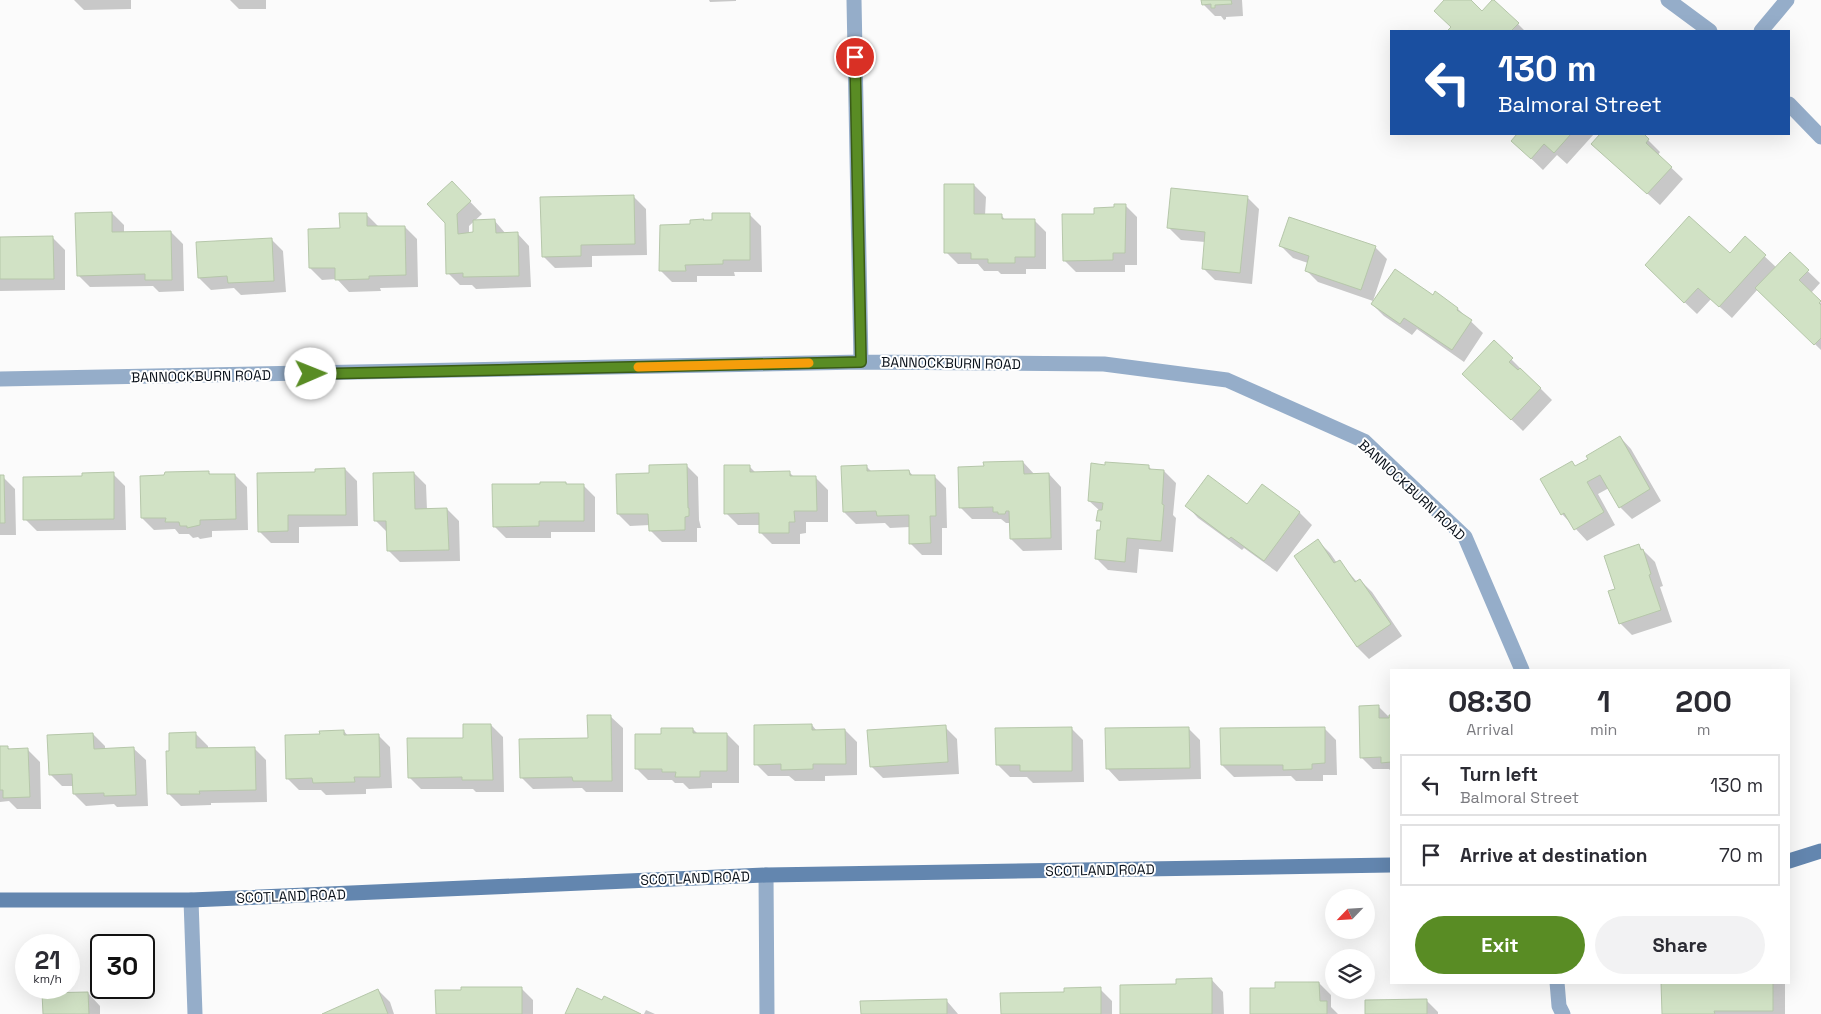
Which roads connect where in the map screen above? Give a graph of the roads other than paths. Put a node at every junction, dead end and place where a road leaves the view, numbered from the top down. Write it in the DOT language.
graph roads {
  1 [pos="854,0"];
  2 [pos="1668,0"];
  3 [pos="1787,0"];
  4 [pos="1709,30"];
  5 [pos="1762,30"];
  6 [pos="1790,105"];
  7 [pos="1821,137"];
  8 [pos="861,362"];
  9 [pos="0,379"];
  10 [pos="1522,669"];
  11 [pos="1821,851"];
  12 [pos="1790,861"];
  13 [pos="1390,865"];
  14 [pos="766,875"];
  15 [pos="0,900"];
  16 [pos="191,900"];
  17 [pos="1557,984"];
  18 [pos="195,1014"];
  19 [pos="767,1014"];
  20 [pos="1563,1014"];
  1 -- 8 [label="street"];
  2 -- 4 [label="street"];
  3 -- 5 [label="street"];
  6 -- 7 [label="street"];
  8 -- 9 [label="street, BANNOCKBURN ROAD"];
  8 -- 10 [label="street, BANNOCKBURN ROAD"];
  11 -- 12 [label="street"];
  13 -- 14 [label="street, SCOTLAND ROAD"];
  14 -- 16 [label="street, SCOTLAND ROAD"];
  14 -- 19 [label="street"];
  15 -- 16 [label="street, SCOTLAND ROAD"];
  16 -- 18 [label="street"];
  17 -- 20 [label="street"];
}
